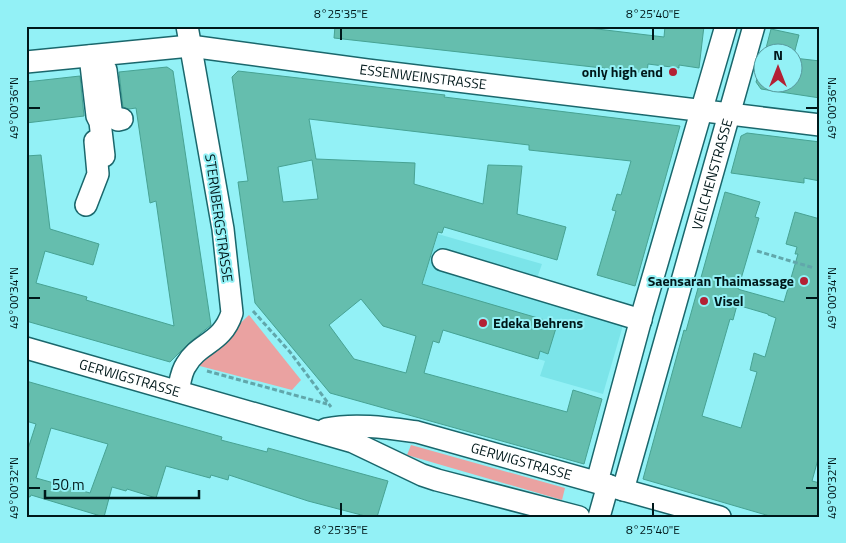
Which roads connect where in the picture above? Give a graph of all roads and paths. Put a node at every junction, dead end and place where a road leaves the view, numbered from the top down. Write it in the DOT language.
graph roads {
  1 [pos="726,26"];
  2 [pos="754,26"];
  3 [pos="189,36"];
  4 [pos="97,55"];
  5 [pos="26,62"];
  6 [pos="702,111"];
  7 [pos="728,114"];
  8 [pos="97,116"];
  9 [pos="122,119"];
  10 [pos="820,124"];
  11 [pos="104,156"];
  12 [pos="86,205"];
  13 [pos="757,252"];
  14 [pos="443,260"];
  15 [pos="814,268"];
  16 [pos="230,299"];
  17 [pos="642,318"];
  18 [pos="669,323"];
  19 [pos="26,348"];
  20 [pos="185,365"];
  21 [pos="178,391"];
  22 [pos="328,404"];
  23 [pos="343,427"];
  24 [pos="319,432"];
  25 [pos="609,486"];
  26 [pos="579,517"];
  27 [pos="599,517"];
  28 [pos="720,517"];
  1 -- 6 [label="street, VEILCHENSTRASSE"];
  2 -- 7 [label="street, VEILCHENSTRASSE"];
  3 -- 4 [label="street, ESSENWEINSTRASSE"];
  3 -- 6 [label="street, ESSENWEINSTRASSE"];
  3 -- 16 [label="street, STERNBERGSTRASSE"];
  4 -- 5 [label="street, ESSENWEINSTRASSE"];
  4 -- 8 [label="street"];
  4 -- 9 [label="street"];
  6 -- 7 [label="street, ESSENWEINSTRASSE"];
  6 -- 17 [label="street, VEILCHENSTRASSE"];
  7 -- 10 [label="street, ESSENWEINSTRASSE"];
  7 -- 18 [label="street, VEILCHENSTRASSE"];
  8 -- 11 [label="street"];
  8 -- 12 [label="street"];
  13 -- 15 [label="path"];
  14 -- 17 [label="street"];
  16 -- 20 [label="street, STERNBERGSTRASSE"];
  16 -- 22 [label="path"];
  17 -- 18 [label="street"];
  17 -- 25 [label="street, VEILCHENSTRASSE"];
  18 -- 25 [label="street, VEILCHENSTRASSE"];
  19 -- 21 [label="street, GERWIGSTRASSE"];
  20 -- 21 [label="street"];
  20 -- 22 [label="path"];
  21 -- 24 [label="street, GERWIGSTRASSE"];
  22 -- 23 [label="path"];
  23 -- 24 [label="street, GERWIGSTRASSE"];
  23 -- 25 [label="street, GERWIGSTRASSE"];
  24 -- 26 [label="street, GERWIGSTRASSE"];
  25 -- 27 [label="street, VEILCHENSTRASSE"];
  25 -- 28 [label="street, GERWIGSTRASSE"];
}
